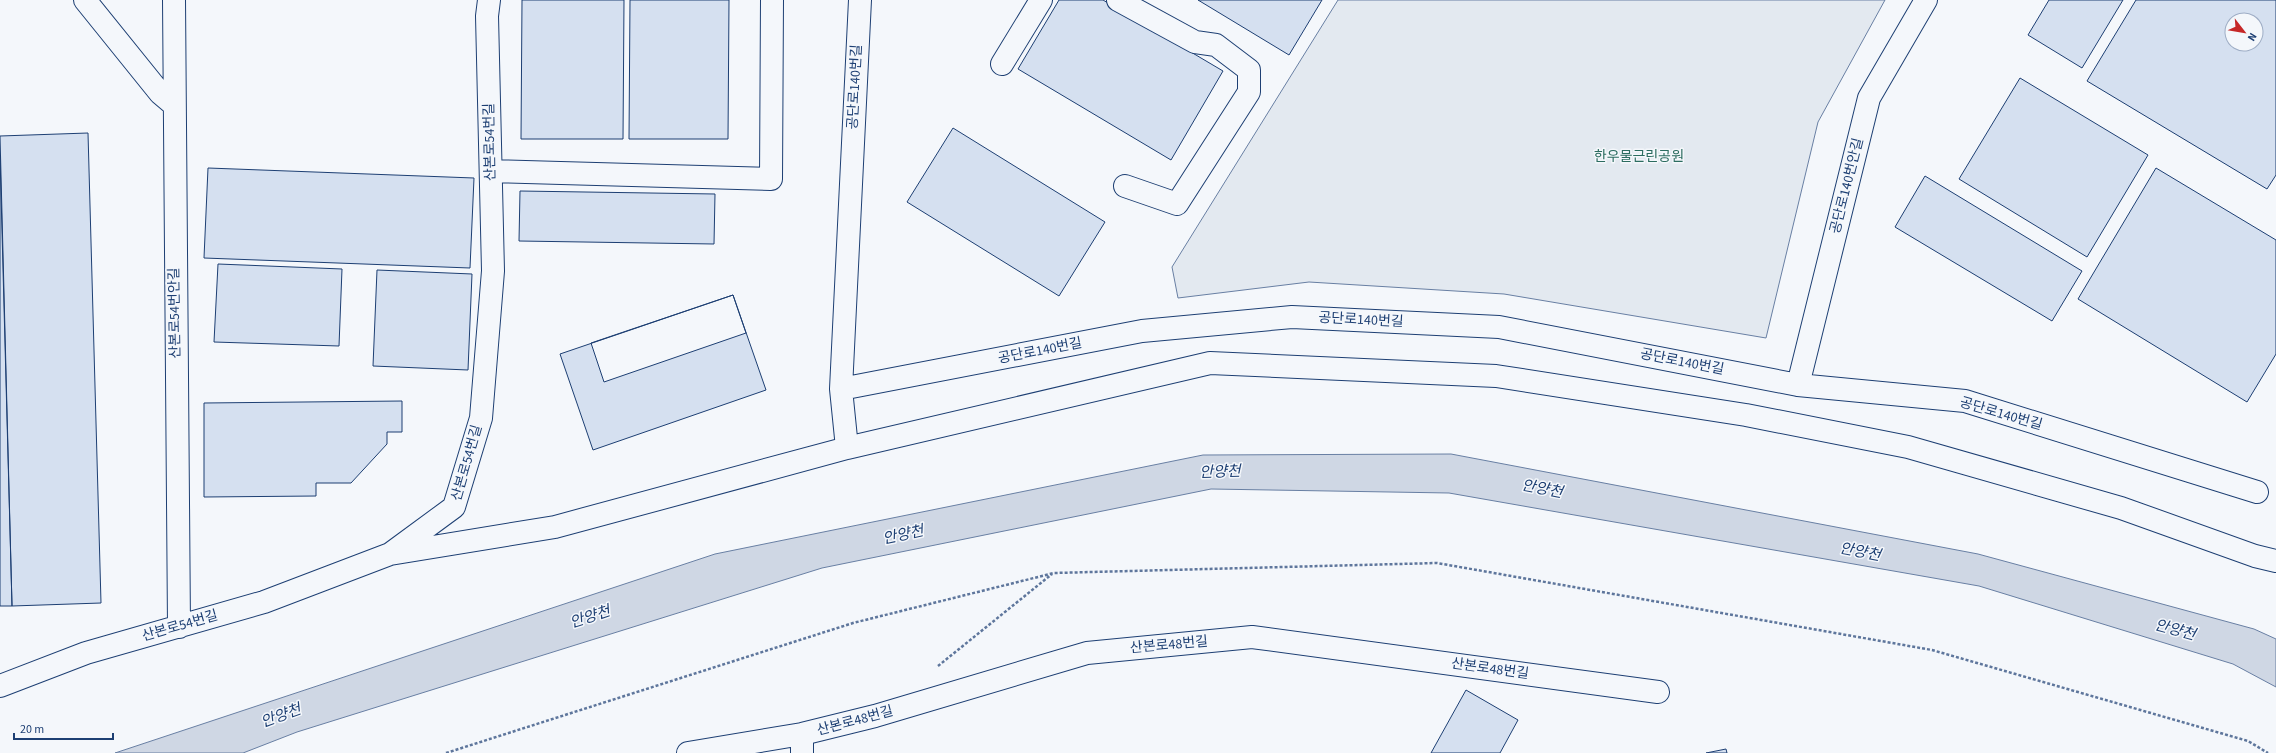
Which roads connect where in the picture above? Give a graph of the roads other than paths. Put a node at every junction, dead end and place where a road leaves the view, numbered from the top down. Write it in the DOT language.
graph roads {
  1 [pos="85,0"];
  2 [pos="174,0"];
  3 [pos="490,0"];
  4 [pos="772,0"];
  5 [pos="860,0"];
  6 [pos="1041,0"];
  7 [pos="1118,0"];
  8 [pos="1926,0"];
  9 [pos="1002,64"];
  10 [pos="173,104"];
  11 [pos="491,171"];
  12 [pos="1125,186"];
  13 [pos="1798,385"];
  14 [pos="841,388"];
  15 [pos="846,448"];
  16 [pos="2257,492"];
  17 [pos="390,554"];
  18 [pos="2276,561"];
  19 [pos="179,626"];
  20 [pos="0,686"];
  21 [pos="1658,692"];
  22 [pos="802,744"];
  23 [pos="688,753"];
  1 -- 10 [label="street"];
  2 -- 10 [label="street, 산본로54번안길"];
  3 -- 11 [label="street, 산본로54번길"];
  4 -- 11 [label="street"];
  5 -- 14 [label="street, 공단로140번길"];
  6 -- 9 [label="street"];
  7 -- 12 [label="street"];
  8 -- 13 [label="street, 공단로140번안길"];
  10 -- 19 [label="street, 산본로54번안길"];
  11 -- 17 [label="street, 산본로54번길"];
  13 -- 14 [label="street, 공단로140번길"];
  13 -- 16 [label="street, 공단로140번길"];
  14 -- 15 [label="street"];
  15 -- 17 [label="street"];
  15 -- 18 [label="street"];
  17 -- 19 [label="street, 산본로54번길"];
  19 -- 20 [label="street, 산본로54번길"];
  21 -- 22 [label="street, 산본로48번길"];
  22 -- 23 [label="street, 산본로48번길"];
}
